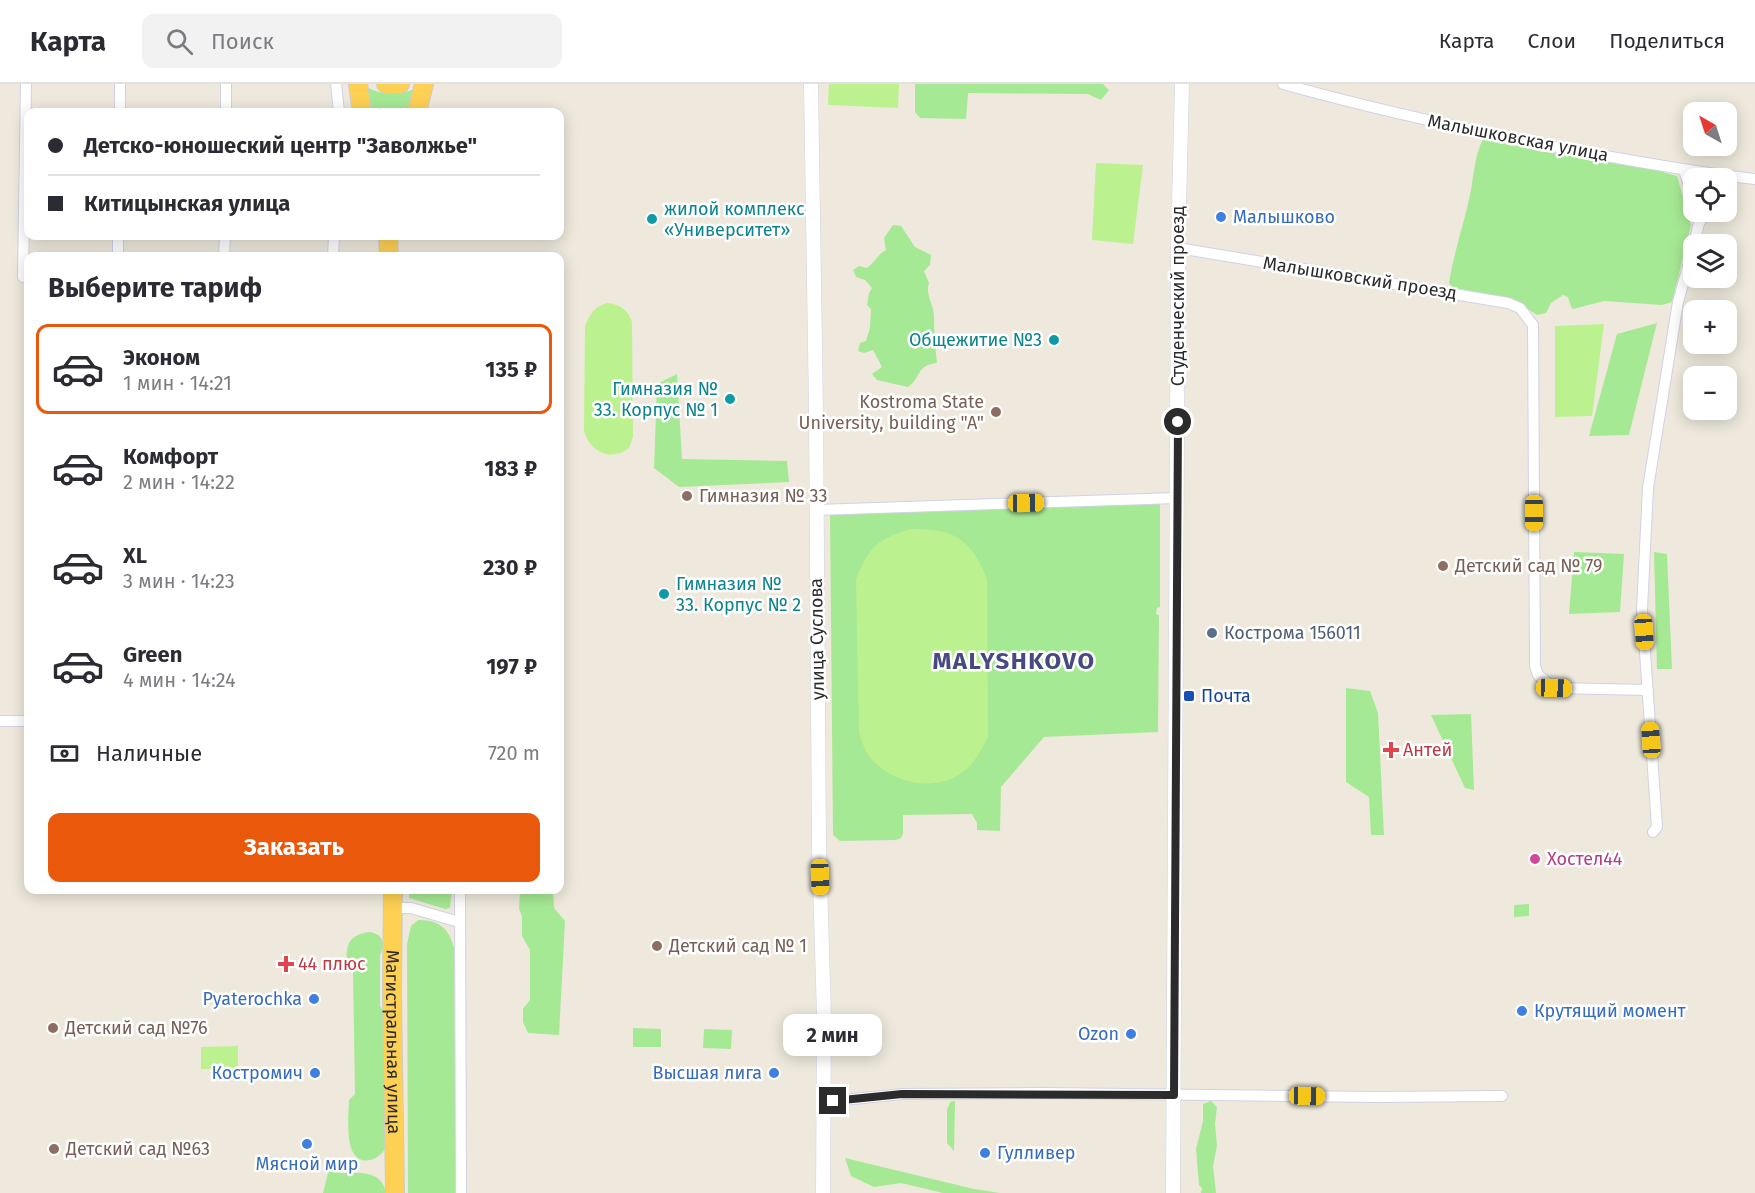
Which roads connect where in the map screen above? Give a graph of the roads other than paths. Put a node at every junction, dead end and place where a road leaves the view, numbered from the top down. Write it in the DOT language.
graph roads {
  1 [pos="26,84"];
  2 [pos="120,84"];
  3 [pos="226,84"];
  4 [pos="336,84"];
  5 [pos="358,84"];
  6 [pos="386,84"];
  7 [pos="400,84"];
  8 [pos="424,84"];
  9 [pos="811,84"];
  10 [pos="1182,84"];
  11 [pos="1283,84"];
  12 [pos="26,108"];
  13 [pos="120,108"];
  14 [pos="226,108"];
  15 [pos="339,108"];
  16 [pos="361,108"];
  17 [pos="418,108"];
  18 [pos="1683,170"];
  19 [pos="1737,178"];
  20 [pos="1755,179"];
  21 [pos="24,213"];
  22 [pos="1700,223"];
  23 [pos="1697,234"];
  24 [pos="1178,248"];
  25 [pos="23,277"];
  26 [pos="1683,284"];
  27 [pos="1178,498"];
  28 [pos="816,510"];
  29 [pos="1648,690"];
  30 [pos="0,721"];
  31 [pos="24,721"];
  32 [pos="1653,832"];
  33 [pos="460,894"];
  34 [pos="393,898"];
  35 [pos="459,922"];
  36 [pos="1174,1095"];
  37 [pos="1502,1095"];
  38 [pos="822,1100"];
  39 [pos="395,1193"];
  40 [pos="461,1193"];
  41 [pos="823,1193"];
  42 [pos="1173,1193"];
  1 -- 12 [label="street"];
  2 -- 13 [label="street"];
  3 -- 14 [label="street"];
  4 -- 15 [label="street"];
  5 -- 16 [label="highway"];
  6 -- 7 [label="highway"];
  8 -- 17 [label="highway"];
  9 -- 28 [label="street, улица Суслова"];
  10 -- 24 [label="street, Студенческий проезд"];
  11 -- 18 [label="street, Малышковская улица"];
  19 -- 20 [label="street, Малышковская улица"];
  21 -- 25 [label="street"];
  22 -- 23 [label="street"];
  24 -- 27 [label="street, Студенческий проезд"];
  24 -- 29 [label="street, Малышковский проезд"];
  26 -- 29 [label="street"];
  27 -- 28 [label="street"];
  27 -- 36 [label="street, Студенческий проезд"];
  28 -- 38 [label="street, улица Суслова"];
  29 -- 32 [label="street"];
  30 -- 31 [label="street"];
  33 -- 35 [label="street"];
  34 -- 35 [label="street"];
  34 -- 39 [label="highway, Магистральная улица"];
  35 -- 40 [label="street"];
  36 -- 37 [label="street"];
  36 -- 38 [label="street"];
  36 -- 42 [label="street, Студенческий проезд"];
  38 -- 41 [label="street, улица Суслова"];
}
